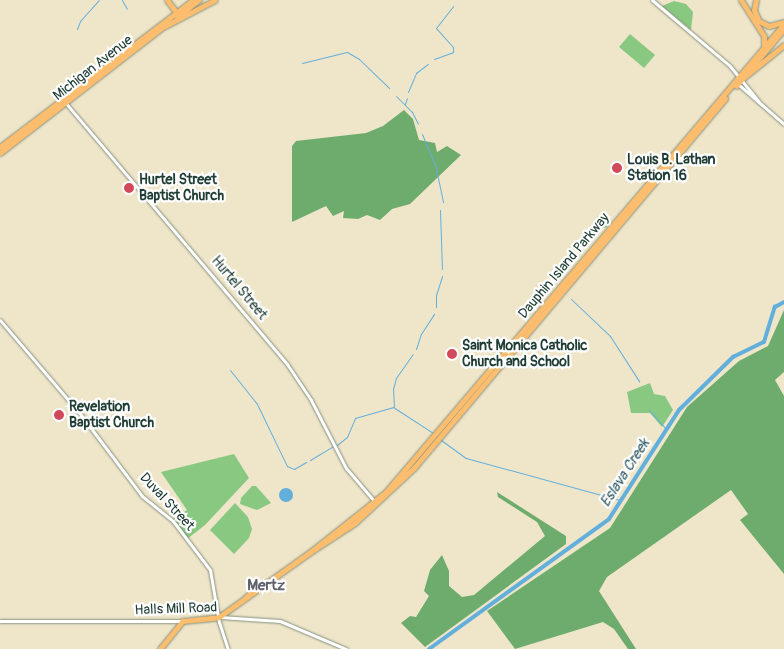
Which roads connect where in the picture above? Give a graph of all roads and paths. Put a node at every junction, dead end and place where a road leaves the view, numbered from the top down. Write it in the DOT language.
graph roads {
  1 [pos="167,0"];
  2 [pos="193,0"];
  3 [pos="199,0"];
  4 [pos="215,0"];
  5 [pos="652,0"];
  6 [pos="741,0"];
  7 [pos="756,0"];
  8 [pos="177,14"];
  9 [pos="753,22"];
  10 [pos="784,23"];
  11 [pos="165,26"];
  12 [pos="784,29"];
  13 [pos="770,41"];
  14 [pos="784,46"];
  15 [pos="764,48"];
  16 [pos="739,80"];
  17 [pos="64,101"];
  18 [pos="784,124"];
  19 [pos="0,147"];
  20 [pos="0,153"];
  21 [pos="0,320"];
  22 [pos="376,504"];
  23 [pos="219,617"];
  24 [pos="0,621"];
  25 [pos="174,621"];
  26 [pos="183,621"];
  27 [pos="194,621"];
  28 [pos="175,631"];
  29 [pos="160,649"];
  30 [pos="228,649"];
  31 [pos="346,649"];
  1 -- 8 [label="highway"];
  2 -- 8 [label="main road, Michigan Avenue"];
  3 -- 8 [label="main road, Michigan Avenue"];
  4 -- 11 [label="highway"];
  5 -- 16 [label="street"];
  6 -- 9 [label="highway"];
  7 -- 10 [label="highway"];
  8 -- 11 [label="main road, Michigan Avenue"];
  8 -- 17 [label="main road, Michigan Avenue"];
  9 -- 13 [label="highway"];
  9 -- 15 [label="highway"];
  10 -- 13 [label="main road, Dauphin Island Parkway"];
  11 -- 17 [label="main road, Michigan Avenue"];
  12 -- 16 [label="main road, Dauphin Island Parkway"];
  13 -- 15 [label="main road, Dauphin Island Parkway"];
  14 -- 16 [label="highway"];
  15 -- 16 [label="main road, Dauphin Island Parkway"];
  16 -- 18 [label="street"];
  16 -- 22 [label="main road, Dauphin Island Parkway"];
  17 -- 19 [label="main road, Michigan Avenue"];
  17 -- 20 [label="main road, Michigan Avenue"];
  17 -- 22 [label="street, Hurtel Street"];
  21 -- 23 [label="street, Duval Street"];
  22 -- 23 [label="main road, Dauphin Island Parkway"];
  23 -- 27 [label="main road, Halls Mill Road"];
  23 -- 30 [label="street, Duval Street"];
  23 -- 31 [label="street, Halls Mill Road"];
  24 -- 25 [label="street, Halls Mill Road"];
  25 -- 26 [label="street, Halls Mill Road"];
  25 -- 28 [label="street"];
  26 -- 27 [label="main road, Halls Mill Road"];
  26 -- 28 [label="main road"];
  27 -- 28 [label="main road"];
  28 -- 29 [label="main road"];
}
